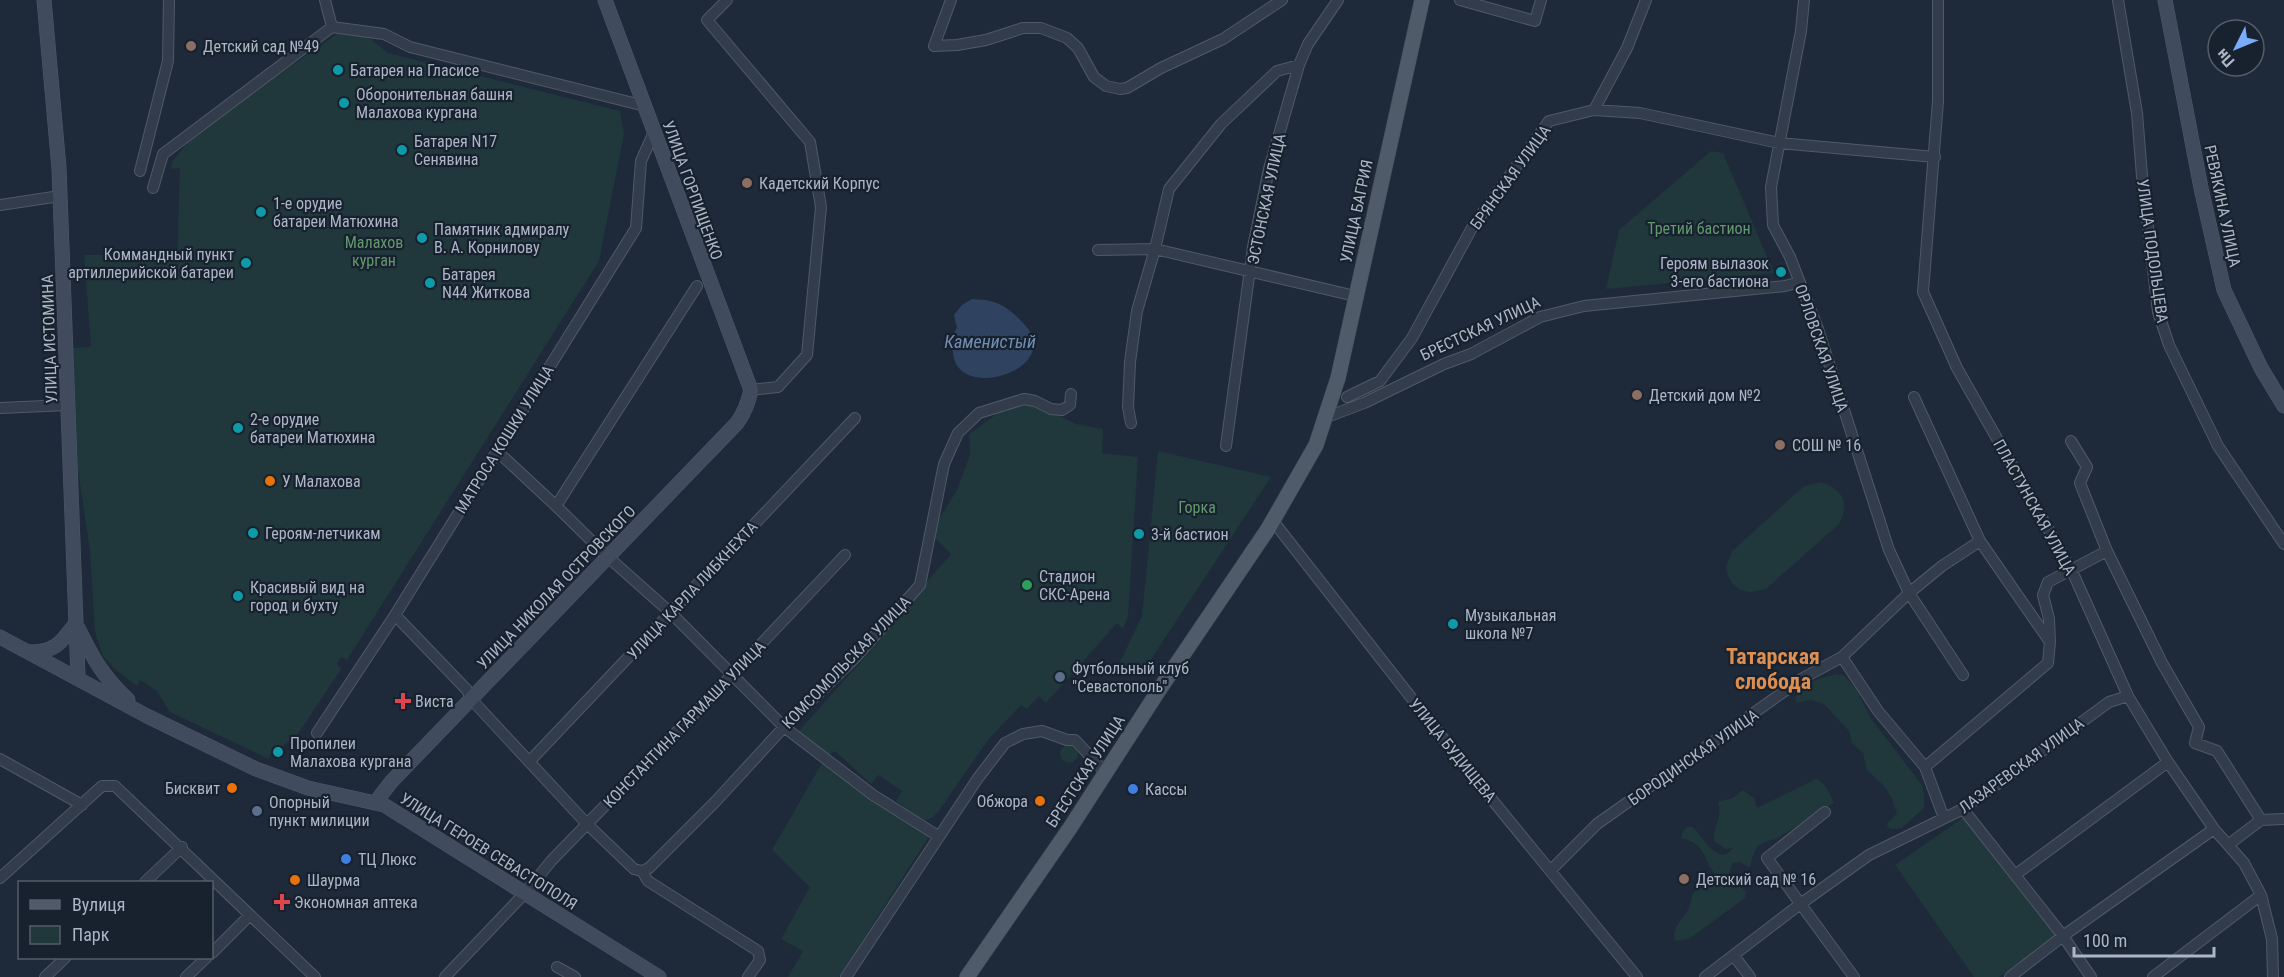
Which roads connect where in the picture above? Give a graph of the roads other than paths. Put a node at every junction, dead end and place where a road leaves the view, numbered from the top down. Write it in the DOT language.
graph roads {
  1 [pos="44,0"];
  2 [pos="169,0"];
  3 [pos="325,0"];
  4 [pos="605,0"];
  5 [pos="719,0"];
  6 [pos="727,0"];
  7 [pos="951,0"];
  8 [pos="1282,0"];
  9 [pos="1338,0"];
  10 [pos="1422,0"];
  11 [pos="1460,0"];
  12 [pos="1541,0"];
  13 [pos="1646,0"];
  14 [pos="1804,0"];
  15 [pos="1938,0"];
  16 [pos="2118,0"];
  17 [pos="2165,0"];
  18 [pos="707,20"];
  19 [pos="332,27"];
  20 [pos="1299,65"];
  21 [pos="645,106"];
  22 [pos="1593,110"];
  23 [pos="654,132"];
  24 [pos="1779,143"];
  25 [pos="1935,157"];
  26 [pos="140,171"];
  27 [pos="153,188"];
  28 [pos="60,196"];
  29 [pos="0,205"];
  30 [pos="1155,249"];
  31 [pos="1098,250"];
  32 [pos="1251,272"];
  33 [pos="1800,282"];
  34 [pos="697,286"];
  35 [pos="1355,296"];
  36 [pos="751,390"];
  37 [pos="1071,394"];
  38 [pos="1347,396"];
  39 [pos="1914,397"];
  40 [pos="68,405"];
  41 [pos="2284,406"];
  42 [pos="0,408"];
  43 [pos="855,418"];
  44 [pos="1131,423"];
  45 [pos="1324,423"];
  46 [pos="2071,441"];
  47 [pos="1226,446"];
  48 [pos="496,452"];
  49 [pos="556,506"];
  50 [pos="1273,521"];
  51 [pos="1980,541"];
  52 [pos="2284,544"];
  53 [pos="2107,551"];
  54 [pos="845,555"];
  55 [pos="608,558"];
  56 [pos="2072,572"];
  57 [pos="1910,593"];
  58 [pos="671,613"];
  59 [pos="394,615"];
  60 [pos="76,623"];
  61 [pos="0,636"];
  62 [pos="2050,642"];
  63 [pos="30,652"];
  64 [pos="1842,657"];
  65 [pos="1963,675"];
  66 [pos="731,676"];
  67 [pos="78,677"];
  68 [pos="2128,696"];
  69 [pos="471,699"];
  70 [pos="147,716"];
  71 [pos="784,727"];
  72 [pos="317,733"];
  73 [pos="0,759"];
  74 [pos="529,762"];
  75 [pos="2168,762"];
  76 [pos="1925,767"];
  77 [pos="1106,773"];
  78 [pos="375,803"];
  79 [pos="82,805"];
  80 [pos="1963,809"];
  81 [pos="1825,812"];
  82 [pos="1944,818"];
  83 [pos="2284,819"];
  84 [pos="2261,820"];
  85 [pos="588,824"];
  86 [pos="2214,829"];
  87 [pos="938,836"];
  88 [pos="2228,844"];
  89 [pos="182,848"];
  90 [pos="5,866"];
  91 [pos="1551,870"];
  92 [pos="642,871"];
  93 [pos="2015,875"];
  94 [pos="0,878"];
  95 [pos="146,881"];
  96 [pos="524,894"];
  97 [pos="2260,895"];
  98 [pos="1799,905"];
  99 [pos="250,915"];
  100 [pos="2063,936"];
  101 [pos="213,952"];
  102 [pos="1734,956"];
  103 [pos="63,959"];
  104 [pos="204,959"];
  105 [pos="557,967"];
  106 [pos="650,975"];
  107 [pos="45,977"];
  108 [pos="186,977"];
  109 [pos="315,977"];
  110 [pos="445,977"];
  111 [pos="575,977"];
  112 [pos="748,977"];
  113 [pos="846,977"];
  114 [pos="967,977"];
  115 [pos="1637,977"];
  116 [pos="1705,977"];
  117 [pos="1750,977"];
  118 [pos="1854,977"];
  119 [pos="2010,977"];
  120 [pos="2091,977"];
  121 [pos="2153,977"];
  122 [pos="2273,977"];
  1 -- 28 [label="main road, УЛИЦА ИСТОМИНА"];
  2 -- 26 [label="street"];
  3 -- 19 [label="street"];
  4 -- 21 [label="main road, УЛИЦА ГОРПИЩЕНКО"];
  5 -- 18 [label="street"];
  6 -- 18 [label="street"];
  7 -- 8 [label="street"];
  9 -- 20 [label="street, ЭСТОНСКАЯ УЛИЦА"];
  10 -- 35 [label="main road, УЛИЦА БАГРИЯ"];
  11 -- 12 [label="street"];
  13 -- 22 [label="street"];
  14 -- 24 [label="street, ОРЛОВСКАЯ УЛИЦА"];
  15 -- 25 [label="street, ПЛАСТУНСКАЯ УЛИЦА"];
  16 -- 52 [label="street, УЛИЦА ПОДОЛЬЦЕВА"];
  17 -- 41 [label="main road, РЕВЯКИНА УЛИЦА"];
  18 -- 36 [label="street"];
  19 -- 21 [label="street"];
  19 -- 27 [label="street"];
  20 -- 30 [label="street"];
  20 -- 32 [label="street, ЭСТОНСКАЯ УЛИЦА"];
  21 -- 23 [label="main road, УЛИЦА ГОРПИЩЕНКО"];
  22 -- 24 [label="street, БРЯНСКАЯ УЛИЦА"];
  22 -- 38 [label="street, БРЯНСКАЯ УЛИЦА"];
  23 -- 36 [label="main road, УЛИЦА ГОРПИЩЕНКО"];
  23 -- 48 [label="street, МАТРОСА КОШКИ УЛИЦА"];
  24 -- 25 [label="street, БРЯНСКАЯ УЛИЦА"];
  24 -- 33 [label="street, ОРЛОВСКАЯ УЛИЦА"];
  25 -- 56 [label="street, ПЛАСТУНСКАЯ УЛИЦА"];
  28 -- 29 [label="street"];
  28 -- 40 [label="main road, УЛИЦА ИСТОМИНА"];
  30 -- 31 [label="street"];
  30 -- 32 [label="street"];
  30 -- 44 [label="street"];
  32 -- 35 [label="street"];
  32 -- 47 [label="street, ЭСТОНСКАЯ УЛИЦА"];
  33 -- 45 [label="street, БРЕСТСКАЯ УЛИЦА"];
  33 -- 57 [label="street, ОРЛОВСКАЯ УЛИЦА"];
  34 -- 49 [label="street"];
  35 -- 45 [label="main road, УЛИЦА БАГРИЯ"];
  36 -- 55 [label="main road, УЛИЦА НИКОЛАЯ ОСТРОВСКОГО"];
  37 -- 71 [label="street, КОМСОМОЛЬСКАЯ УЛИЦА"];
  39 -- 51 [label="street"];
  40 -- 42 [label="street"];
  40 -- 60 [label="main road, УЛИЦА ИСТОМИНА"];
  43 -- 58 [label="street, УЛИЦА КАРЛА ЛИБКНЕХТА"];
  45 -- 50 [label="main road, БРЕСТСКАЯ УЛИЦА"];
  46 -- 53 [label="street"];
  48 -- 49 [label="street"];
  48 -- 59 [label="street, МАТРОСА КОШКИ УЛИЦА"];
  49 -- 55 [label="street"];
  50 -- 77 [label="main road, БРЕСТСКАЯ УЛИЦА"];
  50 -- 91 [label="street, УЛИЦА БУДИЩЕВА"];
  51 -- 57 [label="street, БОРОДИНСКАЯ УЛИЦА"];
  51 -- 62 [label="street"];
  53 -- 56 [label="street"];
  53 -- 84 [label="street"];
  54 -- 66 [label="street, КОНСТАНТИНА ГАРМАША УЛИЦА"];
  55 -- 58 [label="street"];
  55 -- 69 [label="main road, УЛИЦА НИКОЛАЯ ОСТРОВСКОГО"];
  56 -- 62 [label="street"];
  56 -- 68 [label="street, ПЛАСТУНСКАЯ УЛИЦА"];
  57 -- 64 [label="street, БОРОДИНСКАЯ УЛИЦА"];
  57 -- 65 [label="street, ОРЛОВСКАЯ УЛИЦА"];
  58 -- 66 [label="street"];
  58 -- 74 [label="street, УЛИЦА КАРЛА ЛИБКНЕХТА"];
  59 -- 69 [label="street"];
  59 -- 72 [label="street, МАТРОСА КОШКИ УЛИЦА"];
  60 -- 63 [label="main road"];
  60 -- 67 [label="main road, УЛИЦА ИСТОМИНА"];
  60 -- 70 [label="main road"];
  61 -- 63 [label="main road, УЛИЦА ГЕРОЕВ СЕВАСТОПОЛЯ"];
  62 -- 76 [label="street"];
  63 -- 67 [label="main road, УЛИЦА ГЕРОЕВ СЕВАСТОПОЛЯ"];
  64 -- 76 [label="street"];
  64 -- 91 [label="street, БОРОДИНСКАЯ УЛИЦА"];
  66 -- 71 [label="street"];
  66 -- 85 [label="street, КОНСТАНТИНА ГАРМАША УЛИЦА"];
  67 -- 70 [label="main road, УЛИЦА ГЕРОЕВ СЕВАСТОПОЛЯ"];
  68 -- 75 [label="street, ПЛАСТУНСКАЯ УЛИЦА"];
  68 -- 80 [label="street, ЛАЗАРЕВСКАЯ УЛИЦА"];
  69 -- 74 [label="street"];
  69 -- 78 [label="main road, УЛИЦА НИКОЛАЯ ОСТРОВСКОГО"];
  70 -- 78 [label="main road, УЛИЦА ГЕРОЕВ СЕВАСТОПОЛЯ"];
  71 -- 87 [label="street"];
  71 -- 92 [label="street, КОМСОМОЛЬСКАЯ УЛИЦА"];
  73 -- 79 [label="street"];
  74 -- 85 [label="street"];
  75 -- 86 [label="street, ПЛАСТУНСКАЯ УЛИЦА"];
  75 -- 93 [label="street"];
  76 -- 82 [label="street"];
  77 -- 87 [label="street"];
  77 -- 114 [label="main road, БРЕСТСКАЯ УЛИЦА"];
  78 -- 96 [label="main road, УЛИЦА ГЕРОЕВ СЕВАСТОПОЛЯ"];
  79 -- 89 [label="street"];
  79 -- 90 [label="street"];
  80 -- 82 [label="street, ЛАЗАРЕВСКАЯ УЛИЦА"];
  80 -- 93 [label="street"];
  81 -- 98 [label="street"];
  82 -- 98 [label="street, ЛАЗАРЕВСКАЯ УЛИЦА"];
  83 -- 84 [label="street"];
  84 -- 88 [label="street"];
  85 -- 92 [label="street"];
  85 -- 96 [label="street, КОНСТАНТИНА ГАРМАША УЛИЦА"];
  86 -- 88 [label="street, ПЛАСТУНСКАЯ УЛИЦА"];
  86 -- 100 [label="street"];
  87 -- 113 [label="street"];
  88 -- 97 [label="street, ПЛАСТУНСКАЯ УЛИЦА"];
  89 -- 95 [label="street"];
  89 -- 99 [label="street"];
  90 -- 94 [label="street"];
  91 -- 115 [label="street, УЛИЦА БУДИЩЕВА"];
  92 -- 112 [label="street"];
  93 -- 100 [label="street"];
  96 -- 106 [label="main road, УЛИЦА ГЕРОЕВ СЕВАСТОПОЛЯ"];
  96 -- 110 [label="street, КОНСТАНТИНА ГАРМАША УЛИЦА"];
  97 -- 121 [label="street"];
  97 -- 122 [label="street, ПЛАСТУНСКАЯ УЛИЦА"];
  98 -- 102 [label="street, ЛАЗАРЕВСКАЯ УЛИЦА"];
  98 -- 118 [label="street"];
  99 -- 101 [label="street"];
  99 -- 109 [label="street"];
  100 -- 119 [label="street"];
  100 -- 120 [label="street"];
  102 -- 116 [label="street, ЛАЗАРЕВСКАЯ УЛИЦА"];
  102 -- 117 [label="street"];
  103 -- 107 [label="street"];
  104 -- 108 [label="street"];
  105 -- 111 [label="street"];
}
